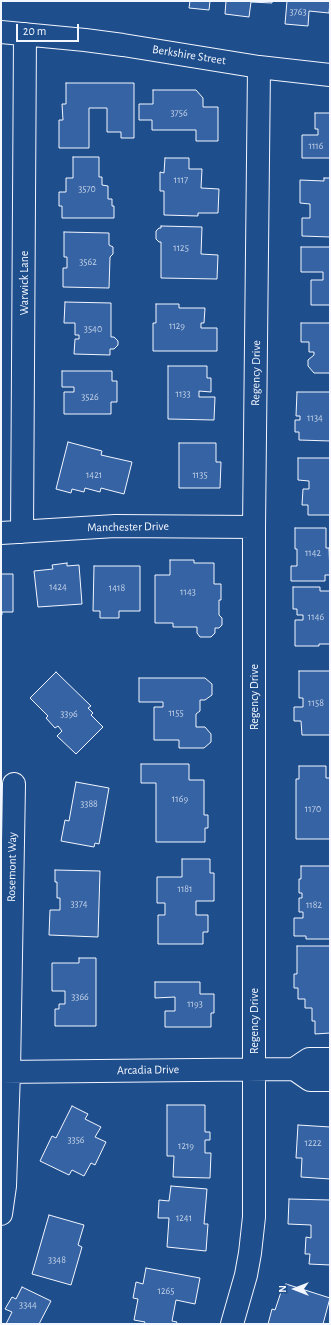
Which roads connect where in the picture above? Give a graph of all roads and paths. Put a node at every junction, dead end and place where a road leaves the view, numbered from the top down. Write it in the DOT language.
graph roads {
  1 [pos="1,32"];
  2 [pos="25,34"];
  3 [pos="259,67"];
  4 [pos="330,75"];
  5 [pos="254,527"];
  6 [pos="11,532"];
  7 [pos="14,784"];
  8 [pos="330,1059"];
  9 [pos="254,1069"];
  10 [pos="294,1069"];
  11 [pos="5,1072"];
  12 [pos="330,1080"];
  13 [pos="1,1214"];
  14 [pos="232,1324"];
  1 -- 2 [label="street, Berkshire Street"];
  2 -- 3 [label="street, Berkshire Street"];
  2 -- 6 [label="street, Warwick Lane"];
  3 -- 4 [label="street, Berkshire Street"];
  3 -- 5 [label="street, Regency Drive"];
  5 -- 6 [label="street, Manchester Drive"];
  5 -- 9 [label="street, Regency Drive"];
  7 -- 11 [label="street, Rosemont Way"];
  8 -- 10 [label="street"];
  9 -- 10 [label="street, Arcadia Drive"];
  9 -- 11 [label="street, Arcadia Drive"];
  9 -- 14 [label="street, Regency Drive"];
  10 -- 12 [label="street"];
  11 -- 13 [label="street, Rosemont Way"];
}
